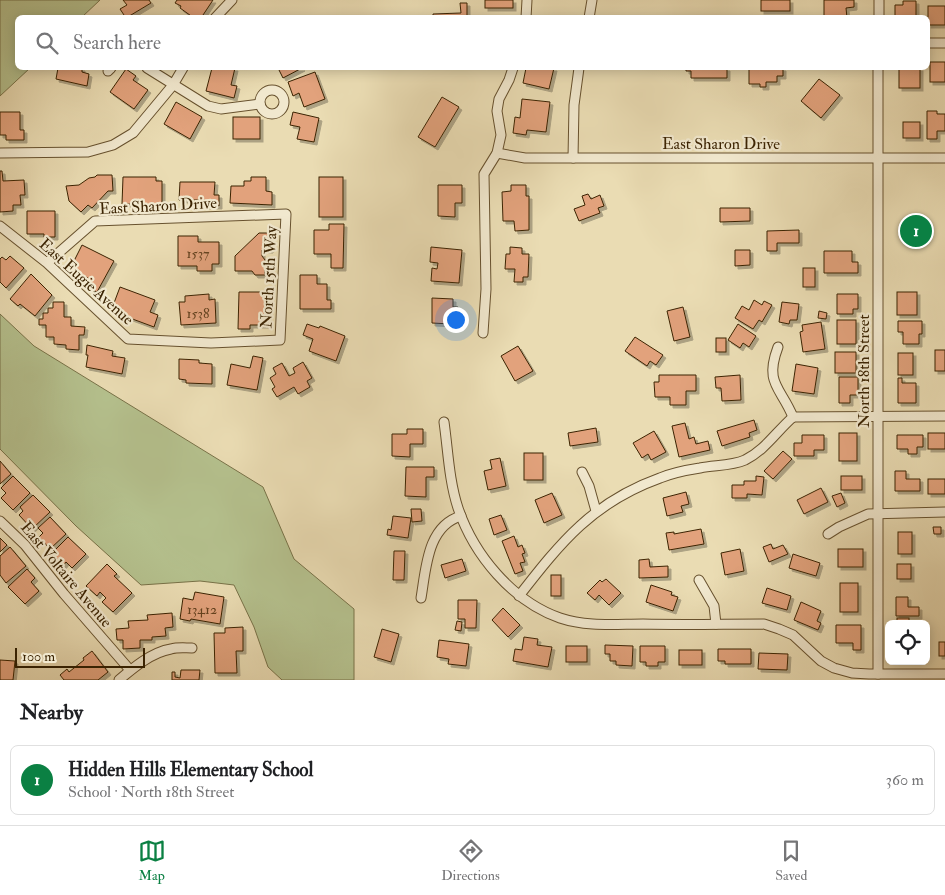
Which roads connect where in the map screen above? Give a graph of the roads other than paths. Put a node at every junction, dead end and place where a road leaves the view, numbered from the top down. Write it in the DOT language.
graph roads {
  1 [pos="232,0"];
  2 [pos="528,0"];
  3 [pos="592,0"];
  4 [pos="879,0"];
  5 [pos="218,15"];
  6 [pos="526,15"];
  7 [pos="590,15"];
  8 [pos="879,15"];
  9 [pos="930,43"];
  10 [pos="945,43"];
  11 [pos="150,70"];
  12 [pos="182,70"];
  13 [pos="512,70"];
  14 [pos="579,70"];
  15 [pos="878,70"];
  16 [pos="173,85"];
  17 [pos="260,104"];
  18 [pos="0,153"];
  19 [pos="497,153"];
  20 [pos="573,158"];
  21 [pos="877,158"];
  22 [pos="945,158"];
  23 [pos="286,214"];
  24 [pos="0,226"];
  25 [pos="47,263"];
  26 [pos="483,333"];
  27 [pos="280,340"];
  28 [pos="778,347"];
  29 [pos="878,416"];
  30 [pos="945,416"];
  31 [pos="793,417"];
  32 [pos="444,422"];
  33 [pos="582,472"];
  34 [pos="596,511"];
  35 [pos="945,512"];
  36 [pos="878,513"];
  37 [pos="461,516"];
  38 [pos="0,521"];
  39 [pos="828,534"];
  40 [pos="699,580"];
  41 [pos="519,596"];
  42 [pos="421,598"];
  43 [pos="716,624"];
  44 [pos="192,648"];
  45 [pos="130,670"];
  46 [pos="878,674"];
  47 [pos="945,674"];
  48 [pos="911,677"];
  49 [pos="119,680"];
  1 -- 5 [label="street"];
  2 -- 6 [label="street"];
  3 -- 7 [label="street"];
  4 -- 8 [label="street"];
  9 -- 10 [label="street"];
  11 -- 16 [label="street"];
  12 -- 16 [label="street"];
  13 -- 19 [label="street"];
  14 -- 20 [label="street"];
  15 -- 21 [label="street, North 18th Street"];
  16 -- 17 [label="street"];
  16 -- 18 [label="street"];
  19 -- 20 [label="street, East Sharon Drive"];
  19 -- 26 [label="street"];
  20 -- 21 [label="street, East Sharon Drive"];
  21 -- 22 [label="street, East Sharon Drive"];
  21 -- 29 [label="street, North 18th Street"];
  23 -- 25 [label="street, East Sharon Drive"];
  23 -- 27 [label="street, North 15th Way"];
  24 -- 25 [label="street, East Eugie Avenue"];
  25 -- 27 [label="street, East Eugie Avenue"];
  28 -- 31 [label="street"];
  29 -- 30 [label="street"];
  29 -- 31 [label="street"];
  29 -- 36 [label="street, North 18th Street"];
  31 -- 34 [label="street"];
  32 -- 37 [label="street"];
  33 -- 34 [label="street"];
  34 -- 41 [label="street"];
  35 -- 36 [label="street"];
  36 -- 39 [label="street"];
  36 -- 46 [label="street, North 18th Street"];
  37 -- 41 [label="street"];
  37 -- 42 [label="street"];
  38 -- 45 [label="street, East Voltaire Avenue"];
  40 -- 43 [label="street"];
  41 -- 43 [label="street"];
  43 -- 46 [label="street"];
  44 -- 45 [label="street"];
  45 -- 49 [label="street"];
  46 -- 48 [label="street"];
  47 -- 48 [label="street"];
}
